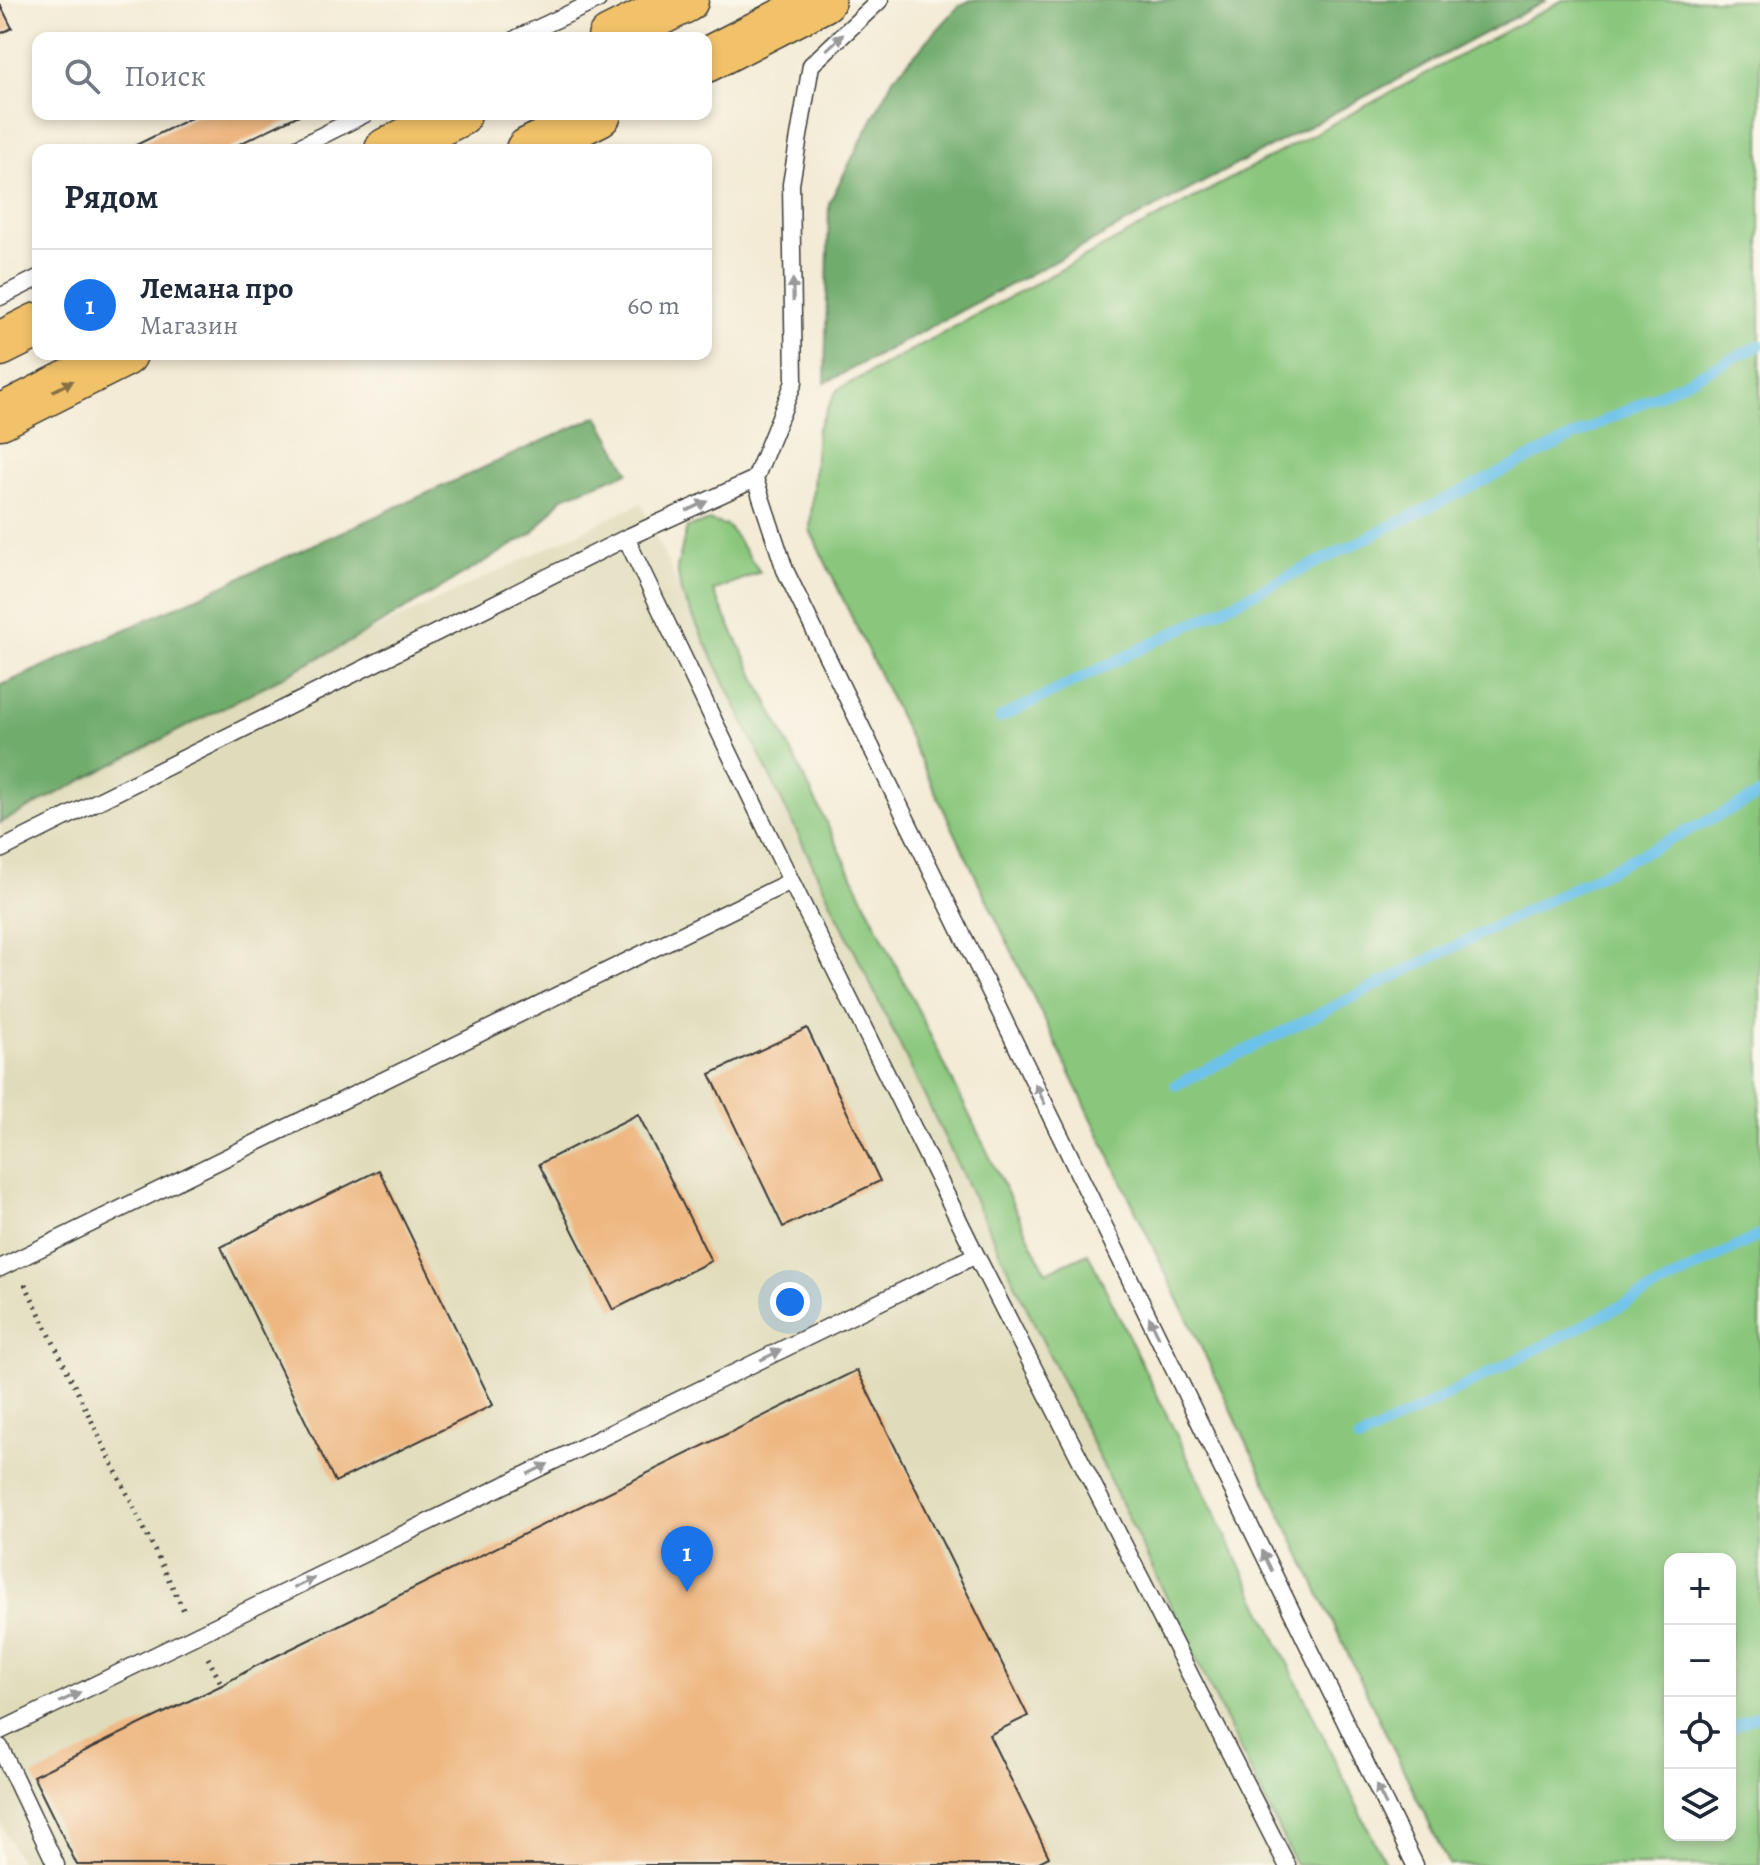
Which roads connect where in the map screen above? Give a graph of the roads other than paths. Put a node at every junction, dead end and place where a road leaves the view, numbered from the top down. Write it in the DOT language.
graph roads {
  1 [pos="598,0"];
  2 [pos="686,0"];
  3 [pos="823,0"];
  4 [pos="880,0"];
  5 [pos="530,32"];
  6 [pos="622,32"];
  7 [pos="712,57"];
  8 [pos="353,120"];
  9 [pos="447,120"];
  10 [pos="587,120"];
  11 [pos="305,144"];
  12 [pos="399,144"];
  13 [pos="540,144"];
  14 [pos="32,281"];
  15 [pos="0,297"];
  16 [pos="32,328"];
  17 [pos="0,344"];
  18 [pos="113,360"];
  19 [pos="0,417"];
  20 [pos="755,479"];
  21 [pos="626,538"];
  22 [pos="0,850"];
  23 [pos="791,881"];
  24 [pos="976,1255"];
  25 [pos="7,1264"];
  26 [pos="0,1731"];
  27 [pos="0,1747"];
  28 [pos="56,1865"];
  29 [pos="1287,1865"];
  30 [pos="1415,1865"];
  1 -- 5 [label="lane"];
  2 -- 6 [label="main road"];
  3 -- 7 [label="main road"];
  20 -- 4 [label="lane, one-way"];
  8 -- 11 [label="lane"];
  9 -- 12 [label="main road"];
  10 -- 13 [label="main road"];
  14 -- 15 [label="lane"];
  16 -- 17 [label="main road"];
  19 -- 18 [label="main road, one-way"];
  21 -- 20 [label="lane, one-way"];
  30 -- 20 [label="lane, one-way"];
  21 -- 22 [label="lane"];
  21 -- 23 [label="lane"];
  23 -- 24 [label="lane"];
  23 -- 25 [label="lane"];
  26 -- 24 [label="lane, one-way"];
  24 -- 29 [label="lane"];
  27 -- 28 [label="lane"];
}
